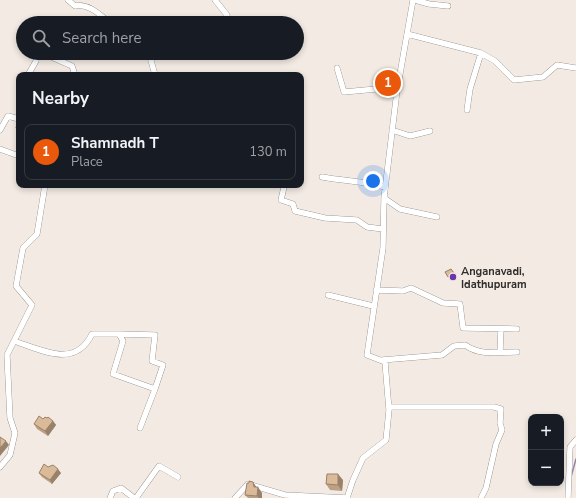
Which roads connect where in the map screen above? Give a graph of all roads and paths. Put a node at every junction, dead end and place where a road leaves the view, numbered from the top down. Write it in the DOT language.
graph roads {
  1 [pos="68,0"];
  2 [pos="215,0"];
  3 [pos="414,0"];
  4 [pos="448,6"];
  5 [pos="227,15"];
  6 [pos="101,16"];
  7 [pos="407,34"];
  8 [pos="481,53"];
  9 [pos="36,60"];
  10 [pos="58,60"];
  11 [pos="151,60"];
  12 [pos="337,68"];
  13 [pos="576,68"];
  14 [pos="30,72"];
  15 [pos="74,72"];
  16 [pos="154,72"];
  17 [pos="398,87"];
  18 [pos="467,110"];
  19 [pos="16,118"];
  20 [pos="0,130"];
  21 [pos="392,130"];
  22 [pos="430,131"];
  23 [pos="0,148"];
  24 [pos="16,155"];
  25 [pos="322,177"];
  26 [pos="385,186"];
  27 [pos="45,188"];
  28 [pos="284,188"];
  29 [pos="384,198"];
  30 [pos="437,217"];
  31 [pos="383,229"];
  32 [pos="376,290"];
  33 [pos="328,295"];
  34 [pos="374,306"];
  35 [pos="501,329"];
  36 [pos="517,329"];
  37 [pos="119,334"];
  38 [pos="14,341"];
  39 [pos="500,352"];
  40 [pos="517,352"];
  41 [pos="380,360"];
  42 [pos="155,389"];
  43 [pos="389,407"];
  44 [pos="140,428"];
  45 [pos="576,440"];
  46 [pos="0,467"];
  47 [pos="178,477"];
  48 [pos="110,498"];
  49 [pos="135,498"];
  50 [pos="235,498"];
  51 [pos="348,498"];
  52 [pos="481,498"];
  53 [pos="568,498"];
  1 -- 6 [label="street"];
  2 -- 5 [label="street"];
  3 -- 4 [label="street"];
  3 -- 7 [label="street"];
  7 -- 8 [label="street"];
  7 -- 17 [label="street"];
  8 -- 13 [label="street"];
  8 -- 18 [label="street"];
  9 -- 14 [label="street"];
  10 -- 15 [label="street"];
  11 -- 16 [label="street"];
  12 -- 17 [label="street"];
  17 -- 21 [label="street"];
  19 -- 20 [label="street"];
  21 -- 22 [label="street"];
  21 -- 26 [label="street"];
  23 -- 24 [label="street"];
  25 -- 26 [label="street"];
  26 -- 29 [label="street"];
  27 -- 38 [label="street"];
  28 -- 31 [label="street"];
  29 -- 30 [label="street"];
  29 -- 31 [label="street"];
  31 -- 32 [label="street"];
  32 -- 34 [label="street"];
  32 -- 35 [label="street"];
  33 -- 34 [label="street"];
  34 -- 41 [label="street"];
  35 -- 36 [label="street"];
  35 -- 39 [label="street"];
  37 -- 38 [label="street"];
  37 -- 42 [label="street"];
  37 -- 42 [label="street"];
  38 -- 46 [label="street"];
  39 -- 40 [label="street"];
  39 -- 41 [label="street"];
  41 -- 43 [label="street"];
  42 -- 44 [label="street"];
  43 -- 51 [label="street"];
  43 -- 52 [label="street"];
  45 -- 53 [label="street"];
  47 -- 49 [label="street"];
  48 -- 49 [label="street"];
  50 -- 51 [label="street"];
}
